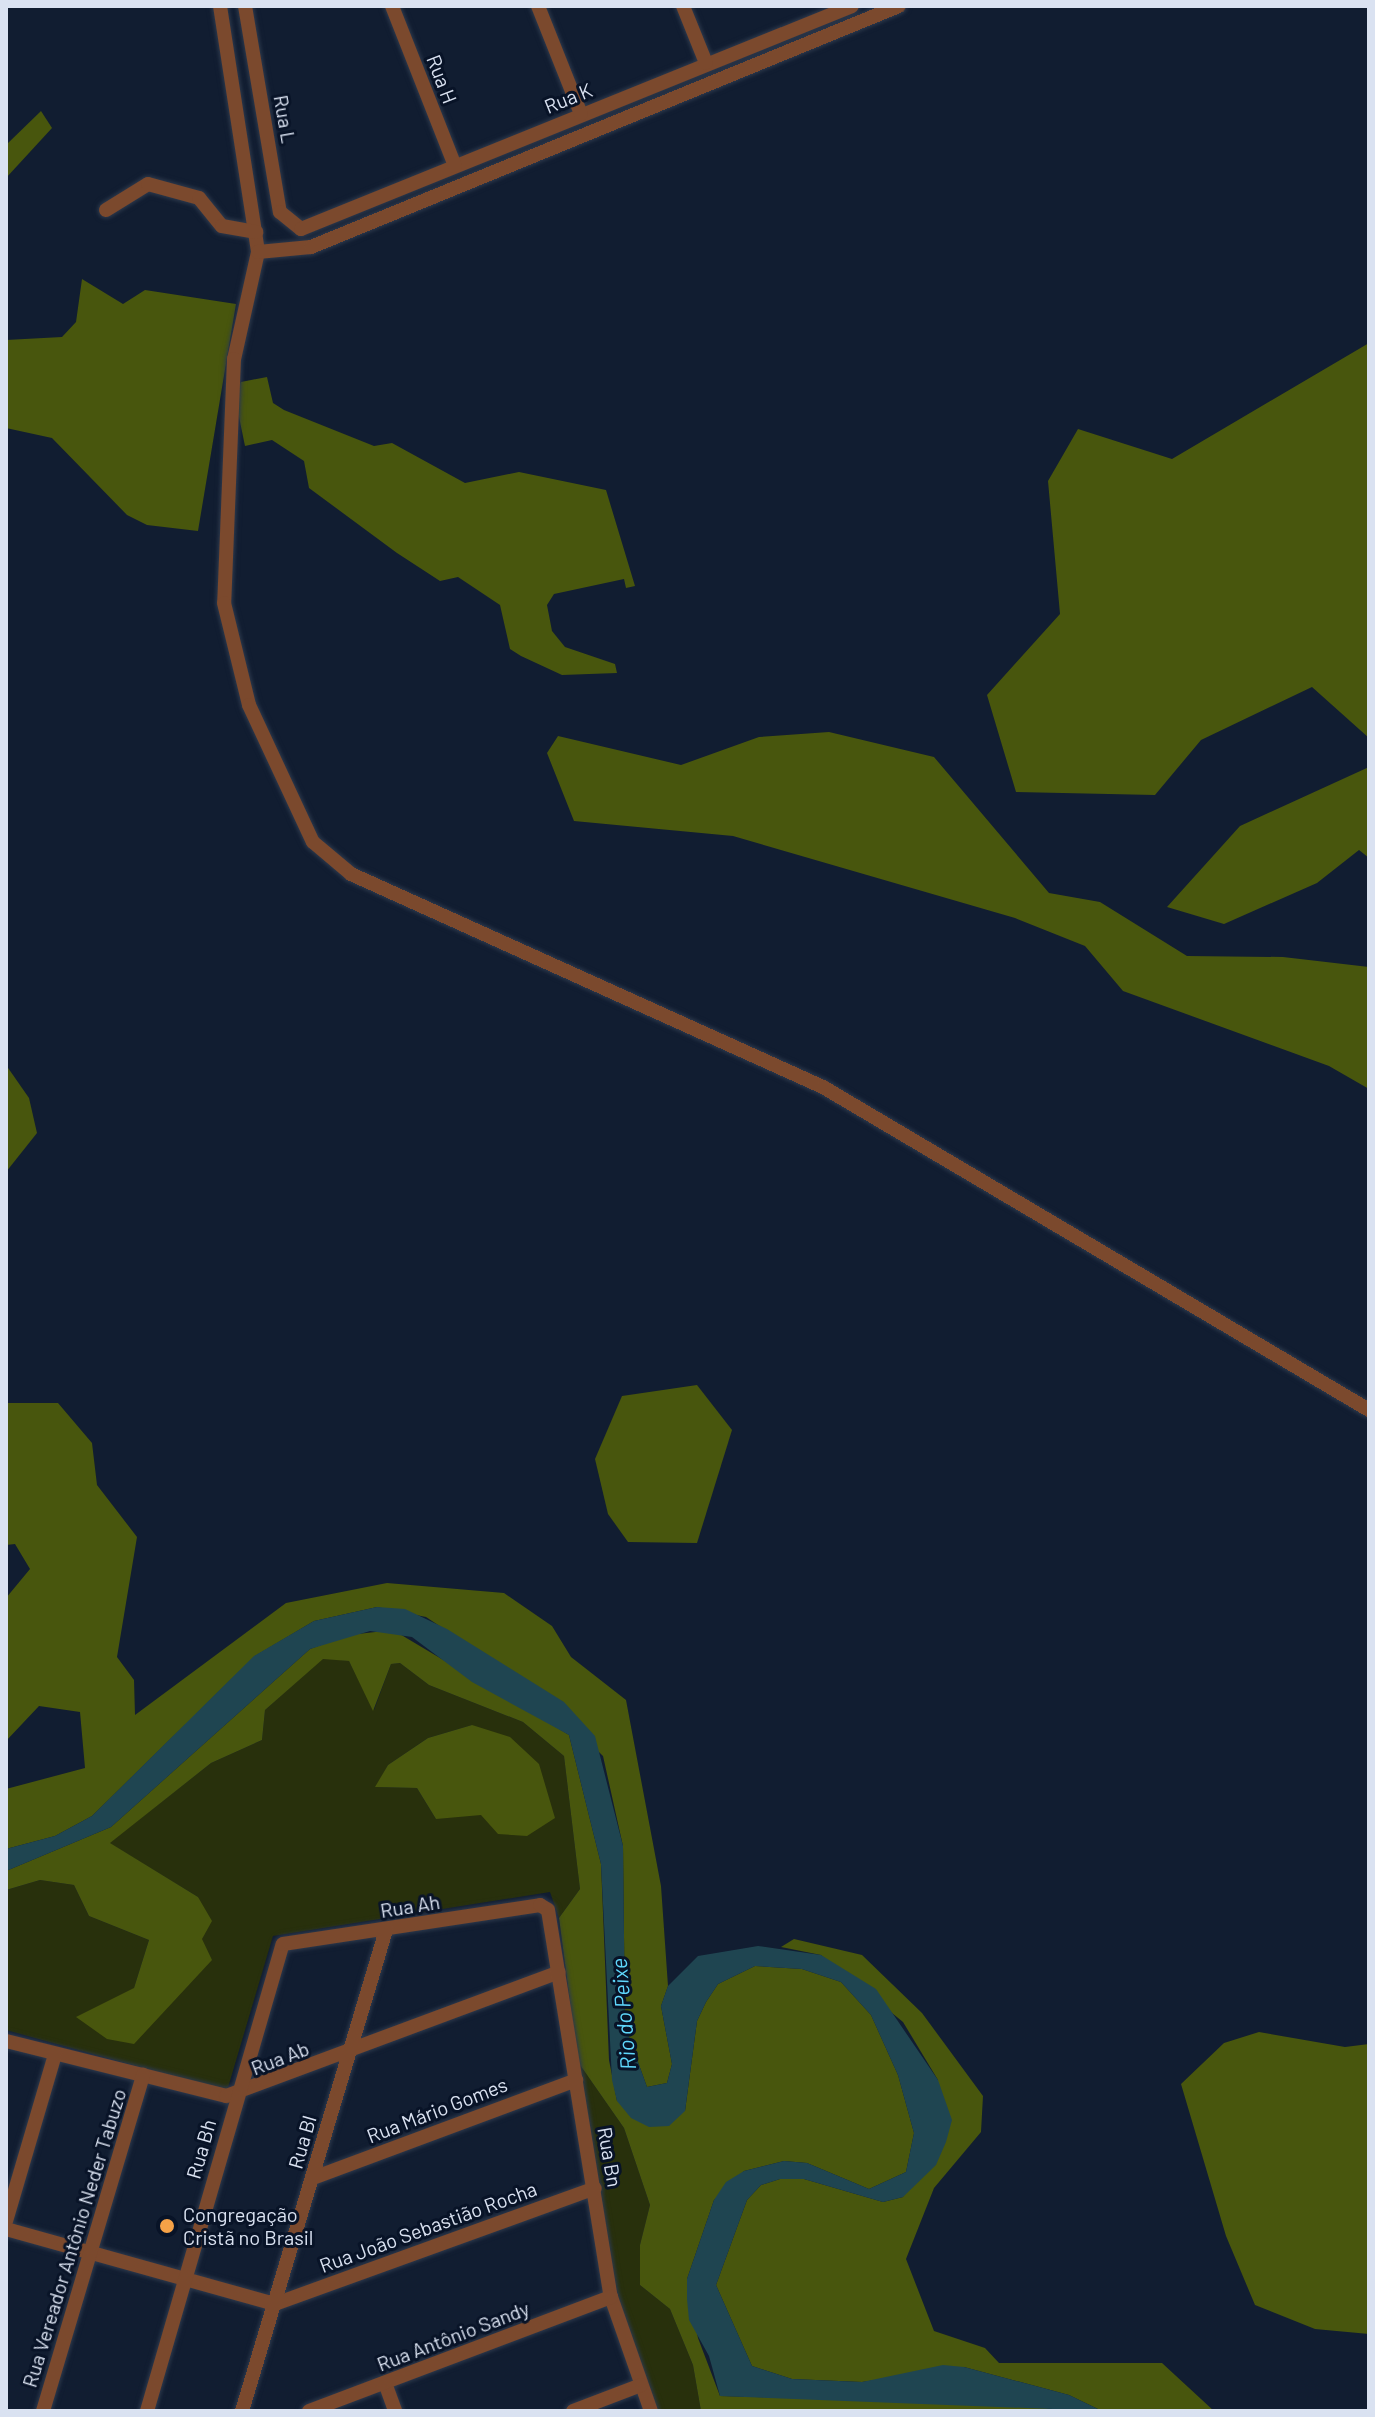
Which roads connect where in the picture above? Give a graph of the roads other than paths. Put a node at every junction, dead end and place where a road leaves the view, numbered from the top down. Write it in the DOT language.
graph roads {
  1 [pos="220,6"];
  2 [pos="245,6"];
  3 [pos="392,6"];
  4 [pos="538,6"];
  5 [pos="683,6"];
  6 [pos="852,6"];
  7 [pos="899,6"];
  8 [pos="829,10"];
  9 [pos="706,63"];
  10 [pos="581,114"];
  11 [pos="455,166"];
  12 [pos="106,210"];
  13 [pos="301,229"];
  14 [pos="256,232"];
  15 [pos="258,252"];
  16 [pos="1369,1410"];
  17 [pos="544,1906"];
  18 [pos="386,1930"];
  19 [pos="283,1944"];
  20 [pos="559,1972"];
  21 [pos="6,2041"];
  22 [pos="349,2053"];
  23 [pos="55,2054"];
  24 [pos="143,2075"];
  25 [pos="576,2080"];
  26 [pos="237,2094"];
  27 [pos="313,2178"];
  28 [pos="595,2188"];
  29 [pos="6,2221"];
  30 [pos="6,2229"];
  31 [pos="90,2253"];
  32 [pos="184,2280"];
  33 [pos="611,2297"];
  34 [pos="275,2304"];
  35 [pos="385,2383"];
  36 [pos="641,2385"];
  37 [pos="43,2411"];
  38 [pos="147,2411"];
  39 [pos="242,2411"];
  40 [pos="309,2411"];
  41 [pos="395,2411"];
  42 [pos="573,2411"];
  43 [pos="651,2411"];
  1 -- 14 [label="street"];
  2 -- 13 [label="street, Rua L"];
  3 -- 11 [label="street, Rua H"];
  4 -- 10 [label="street"];
  5 -- 9 [label="street"];
  6 -- 8 [label="street, Rua K"];
  7 -- 15 [label="street"];
  8 -- 9 [label="street, Rua K"];
  9 -- 10 [label="street, Rua K"];
  10 -- 11 [label="street, Rua K"];
  11 -- 13 [label="street, Rua K"];
  12 -- 14 [label="street"];
  14 -- 15 [label="street"];
  15 -- 16 [label="street"];
  17 -- 18 [label="street, Rua Ah"];
  17 -- 20 [label="street, Rua Bn"];
  18 -- 19 [label="street, Rua Ah"];
  18 -- 22 [label="street, Rua Bl"];
  19 -- 26 [label="street, Rua Bh"];
  20 -- 22 [label="street, Rua Ab"];
  20 -- 25 [label="street, Rua Bn"];
  21 -- 23 [label="street, Rua Ab"];
  22 -- 26 [label="street, Rua Ab"];
  22 -- 27 [label="street, Rua Bl"];
  23 -- 24 [label="street, Rua Ab"];
  23 -- 29 [label="street"];
  24 -- 26 [label="street, Rua Ab"];
  24 -- 31 [label="street, Rua Vereador Antônio Neder Tabuzo"];
  25 -- 27 [label="street, Rua Mário Gomes"];
  25 -- 28 [label="street, Rua Bn"];
  26 -- 32 [label="street, Rua Bh"];
  27 -- 34 [label="street, Rua Bl"];
  28 -- 33 [label="street, Rua Bn"];
  28 -- 34 [label="street, Rua João Sebastião Rocha"];
  30 -- 31 [label="street"];
  31 -- 32 [label="street"];
  31 -- 37 [label="street, Rua Vereador Antônio Neder Tabuzo"];
  32 -- 34 [label="street"];
  32 -- 38 [label="street, Rua Bh"];
  33 -- 35 [label="street, Rua Antônio Sandy"];
  33 -- 36 [label="street, Rua Bn"];
  34 -- 39 [label="street, Rua Bl"];
  35 -- 40 [label="street, Rua Antônio Sandy"];
  35 -- 41 [label="street"];
  36 -- 42 [label="street"];
  36 -- 43 [label="street, Rua Bn"];
}
